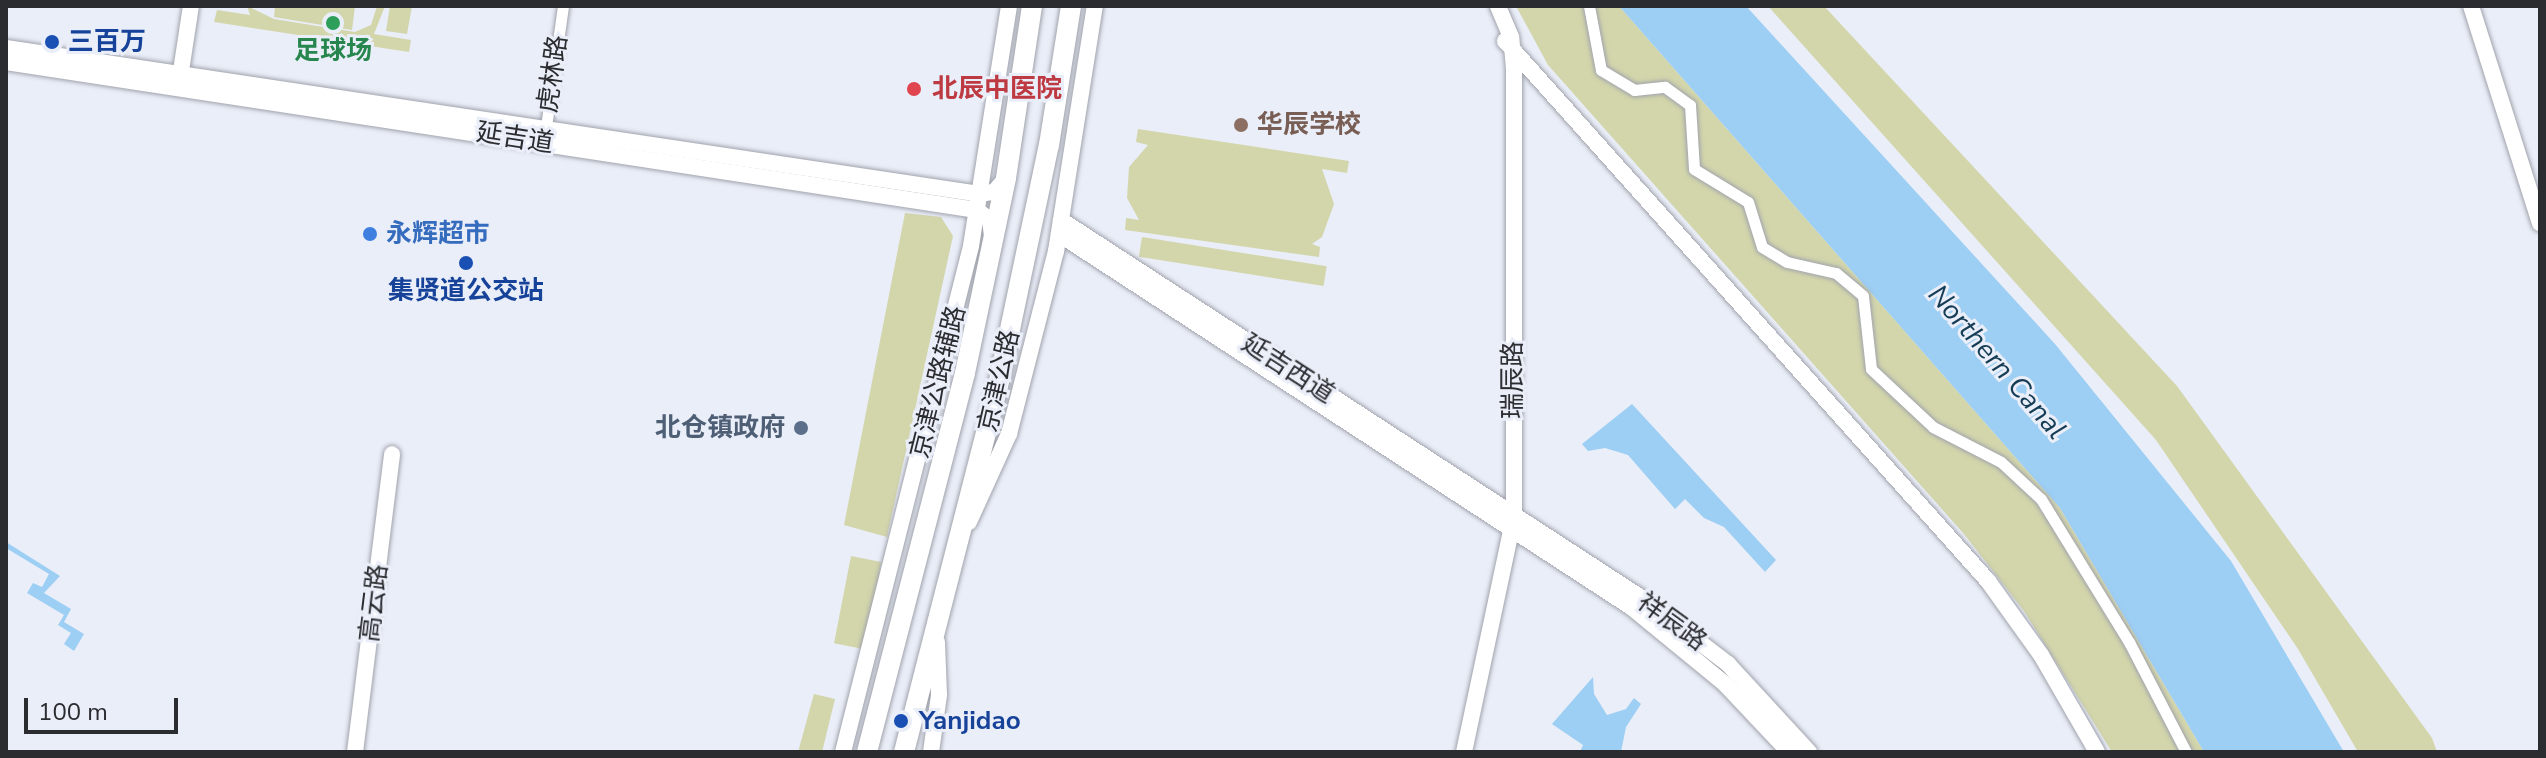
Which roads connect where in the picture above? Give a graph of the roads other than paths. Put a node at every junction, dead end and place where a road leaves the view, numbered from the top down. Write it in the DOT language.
graph roads {
  1 [pos="185,6"];
  2 [pos="191,6"];
  3 [pos="563,6"];
  4 [pos="1009,6"];
  5 [pos="1032,6"];
  6 [pos="1071,6"];
  7 [pos="1095,6"];
  8 [pos="1491,6"];
  9 [pos="1498,6"];
  10 [pos="1589,6"];
  11 [pos="2471,6"];
  12 [pos="1509,45"];
  13 [pos="6,48"];
  14 [pos="6,62"];
  15 [pos="176,82"];
  16 [pos="544,135"];
  17 [pos="1006,178"];
  18 [pos="978,202"];
  19 [pos="2540,223"];
  20 [pos="1060,227"];
  21 [pos="992,251"];
  22 [pos="392,454"];
  23 [pos="1510,488"];
  24 [pos="1509,522"];
  25 [pos="1536,539"];
  26 [pos="957,549"];
  27 [pos="885,593"];
  28 [pos="936,635"];
  29 [pos="894,647"];
  30 [pos="355,752"];
  31 [pos="843,752"];
  32 [pos="867,752"];
  33 [pos="904,752"];
  34 [pos="931,752"];
  35 [pos="1457,752"];
  36 [pos="1464,752"];
  37 [pos="1789,752"];
  38 [pos="1809,752"];
  39 [pos="2097,752"];
  40 [pos="2186,752"];
  1 -- 15 [label="street"];
  2 -- 15 [label="street"];
  3 -- 16 [label="street, 虎林路"];
  4 -- 18 [label="street, 京津公路辅路"];
  5 -- 17 [label="highway, 京津公路"];
  6 -- 26 [label="highway, 京津公路"];
  7 -- 20 [label="street"];
  8 -- 12 [label="street, 瑞辰路"];
  9 -- 12 [label="street, 瑞辰路"];
  10 -- 40 [label="street"];
  11 -- 19 [label="street"];
  12 -- 23 [label="street, 瑞辰路"];
  12 -- 39 [label="street"];
  13 -- 15 [label="street, 延吉道"];
  14 -- 15 [label="street, 延吉道"];
  15 -- 16 [label="street, 延吉道"];
  16 -- 18 [label="street, 延吉道"];
  17 -- 18 [label="street"];
  17 -- 21 [label="highway, 京津公路"];
  18 -- 21 [label="street"];
  18 -- 27 [label="street, 京津公路辅路"];
  20 -- 24 [label="street, 延吉西道"];
  20 -- 26 [label="street"];
  21 -- 29 [label="highway, 京津公路"];
  22 -- 30 [label="street, 高云路"];
  23 -- 24 [label="street, 瑞辰路"];
  23 -- 25 [label="street"];
  24 -- 25 [label="street, 祥辰路"];
  24 -- 35 [label="street, 瑞辰路"];
  24 -- 36 [label="street, 瑞辰路"];
  25 -- 37 [label="street, 祥辰路"];
  25 -- 38 [label="street, 祥辰路"];
  26 -- 28 [label="highway, 京津公路"];
  27 -- 29 [label="street"];
  27 -- 31 [label="street, 京津公路辅路"];
  28 -- 33 [label="highway, 京津公路"];
  28 -- 34 [label="street"];
  29 -- 32 [label="highway, 京津公路"];
}
